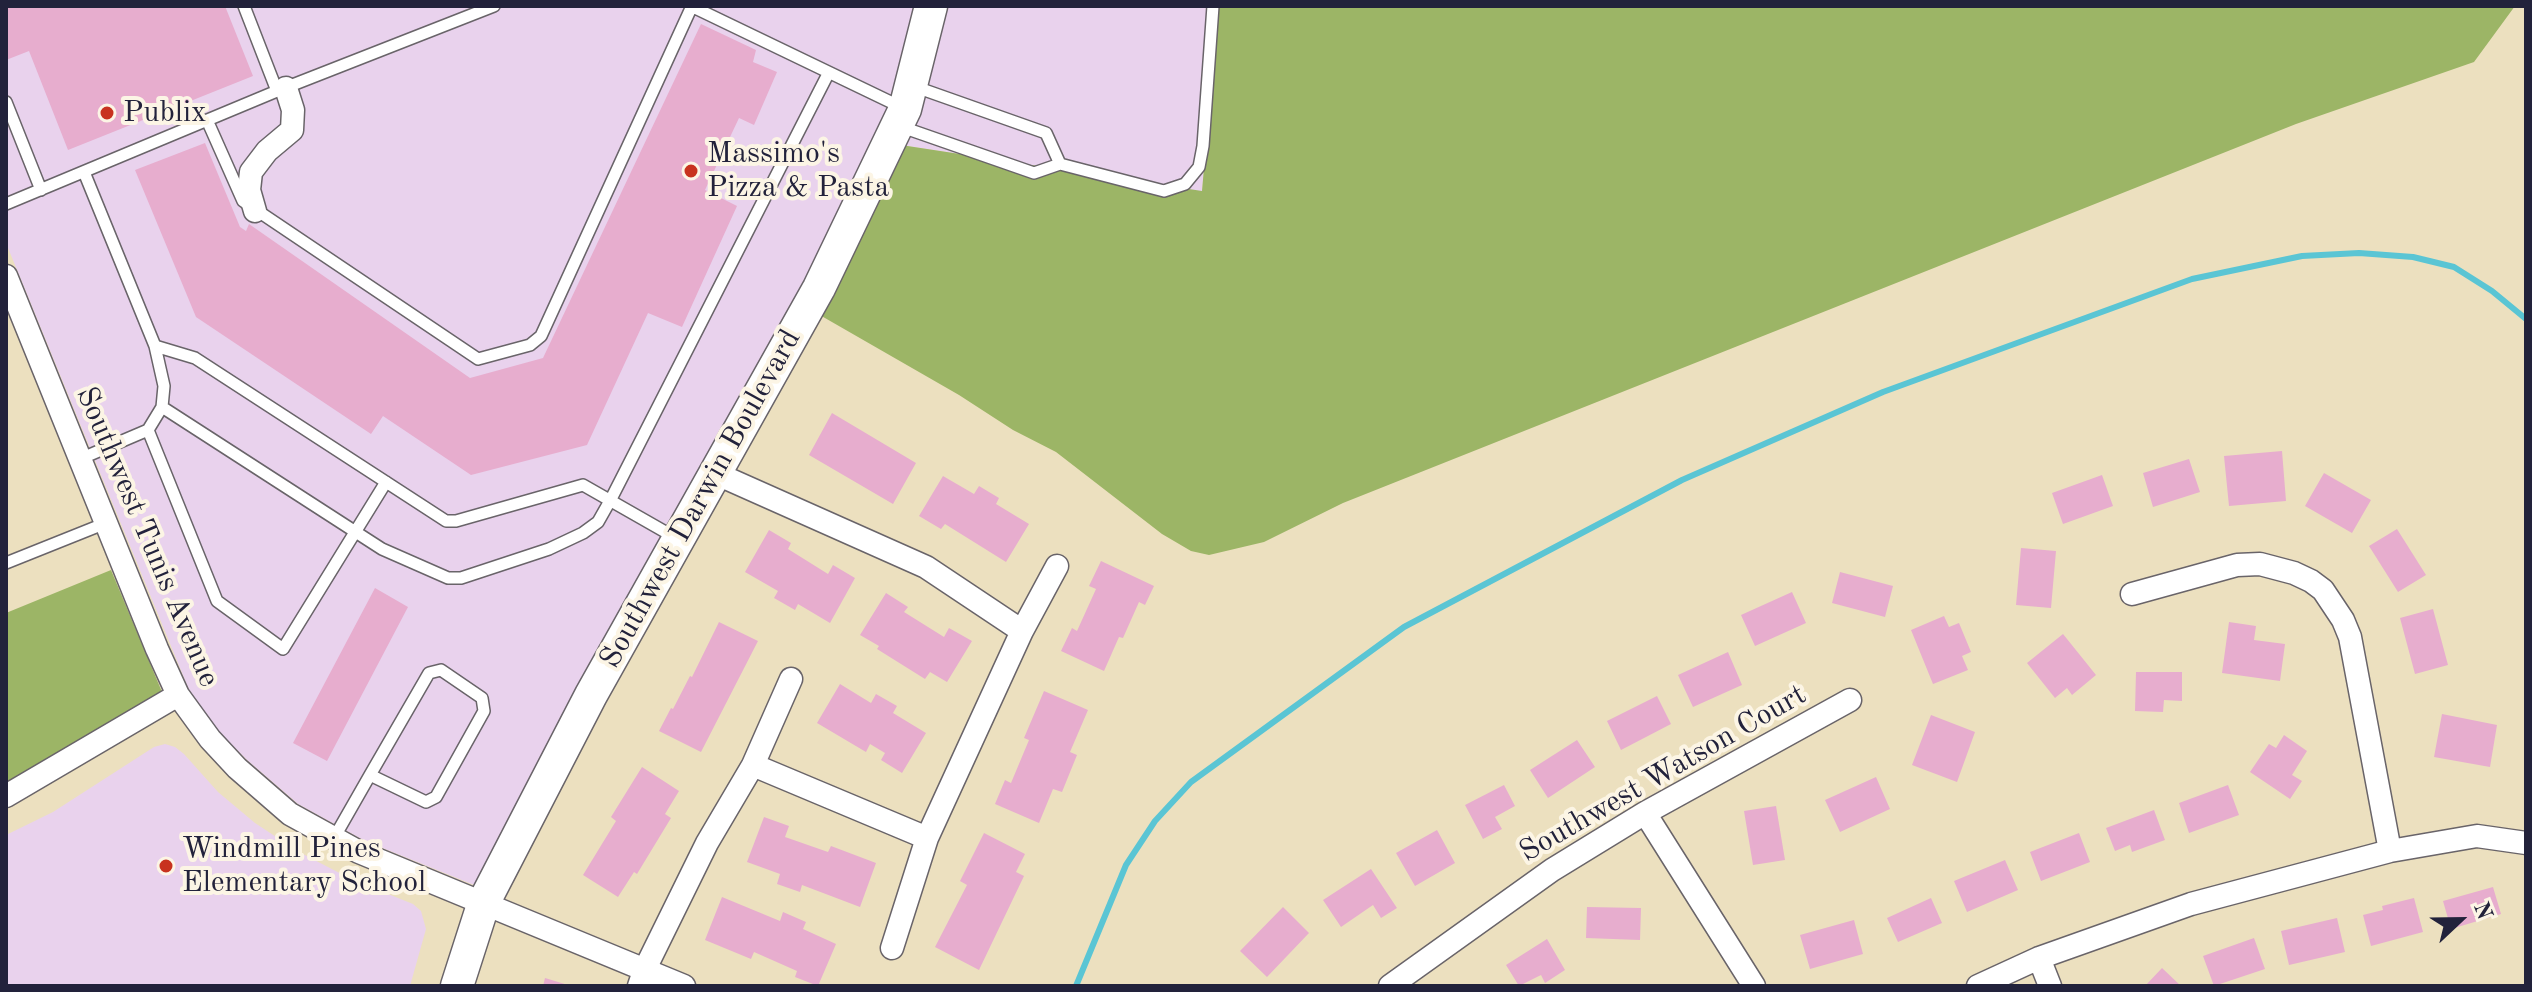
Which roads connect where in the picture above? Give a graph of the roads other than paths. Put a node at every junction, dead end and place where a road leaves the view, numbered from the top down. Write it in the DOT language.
graph roads {
  1 [pos="244,6"];
  2 [pos="494,6"];
  3 [pos="692,6"];
  4 [pos="931,6"];
  5 [pos="1213,6"];
  6 [pos="828,74"];
  7 [pos="282,89"];
  8 [pos="6,102"];
  9 [pos="904,107"];
  10 [pos="207,120"];
  11 [pos="1060,164"];
  12 [pos="84,172"];
  13 [pos="41,190"];
  14 [pos="6,204"];
  15 [pos="255,211"];
  16 [pos="6,276"];
  17 [pos="155,346"];
  18 [pos="162,407"];
  19 [pos="148,430"];
  20 [pos="80,459"];
  21 [pos="717,474"];
  22 [pos="386,482"];
  23 [pos="611,499"];
  24 [pos="106,523"];
  25 [pos="355,530"];
  26 [pos="679,540"];
  27 [pos="6,563"];
  28 [pos="1057,566"];
  29 [pos="2132,594"];
  30 [pos="1022,631"];
  31 [pos="791,679"];
  32 [pos="178,695"];
  33 [pos="1850,700"];
  34 [pos="753,765"];
  35 [pos="370,775"];
  36 [pos="6,796"];
  37 [pos="1645,813"];
  38 [pos="334,838"];
  39 [pos="927,838"];
  40 [pos="2526,843"];
  41 [pos="2390,851"];
  42 [pos="484,902"];
  43 [pos="892,948"];
  44 [pos="2039,958"];
  45 [pos="642,978"];
  46 [pos="457,986"];
  47 [pos="684,986"];
  48 [pos="1390,986"];
  49 [pos="1754,986"];
  50 [pos="1978,986"];
  51 [pos="2050,986"];
  1 -- 7 [label="lane"];
  2 -- 7 [label="lane"];
  3 -- 6 [label="lane"];
  3 -- 15 [label="lane"];
  4 -- 9 [label="street, Southwest Darwin Boulevard"];
  5 -- 11 [label="lane"];
  6 -- 9 [label="lane"];
  6 -- 23 [label="lane"];
  7 -- 10 [label="lane"];
  7 -- 15 [label="street"];
  8 -- 13 [label="lane"];
  9 -- 11 [label="lane"];
  9 -- 11 [label="lane"];
  9 -- 21 [label="street, Southwest Darwin Boulevard"];
  10 -- 12 [label="lane"];
  10 -- 15 [label="lane"];
  12 -- 13 [label="lane"];
  12 -- 17 [label="lane"];
  13 -- 14 [label="lane"];
  16 -- 20 [label="street, Southwest Tunis Avenue"];
  17 -- 18 [label="lane"];
  17 -- 22 [label="lane"];
  18 -- 19 [label="lane"];
  18 -- 25 [label="lane"];
  19 -- 20 [label="lane"];
  19 -- 25 [label="lane"];
  20 -- 24 [label="street, Southwest Tunis Avenue"];
  21 -- 26 [label="street, Southwest Darwin Boulevard"];
  21 -- 30 [label="street"];
  22 -- 23 [label="lane"];
  22 -- 25 [label="lane"];
  23 -- 25 [label="lane"];
  23 -- 26 [label="lane"];
  24 -- 27 [label="lane"];
  24 -- 32 [label="street, Southwest Tunis Avenue"];
  26 -- 42 [label="street, Southwest Darwin Boulevard"];
  28 -- 30 [label="street"];
  29 -- 41 [label="street"];
  30 -- 39 [label="street"];
  31 -- 34 [label="street"];
  32 -- 36 [label="street"];
  32 -- 38 [label="street, Southwest Tunis Avenue"];
  33 -- 37 [label="street, Southwest Watson Court"];
  34 -- 39 [label="street"];
  34 -- 45 [label="street"];
  35 -- 35 [label="lane"];
  35 -- 38 [label="lane"];
  37 -- 48 [label="street, Southwest Watson Court"];
  37 -- 49 [label="street"];
  38 -- 42 [label="street, Southwest Tunis Avenue"];
  39 -- 43 [label="street"];
  40 -- 41 [label="street"];
  41 -- 44 [label="street"];
  42 -- 45 [label="street, Southwest Tunis Avenue"];
  42 -- 46 [label="street, Southwest Darwin Boulevard"];
  44 -- 50 [label="street"];
  44 -- 51 [label="street"];
  45 -- 47 [label="street, Southwest Tunis Avenue"];
}
